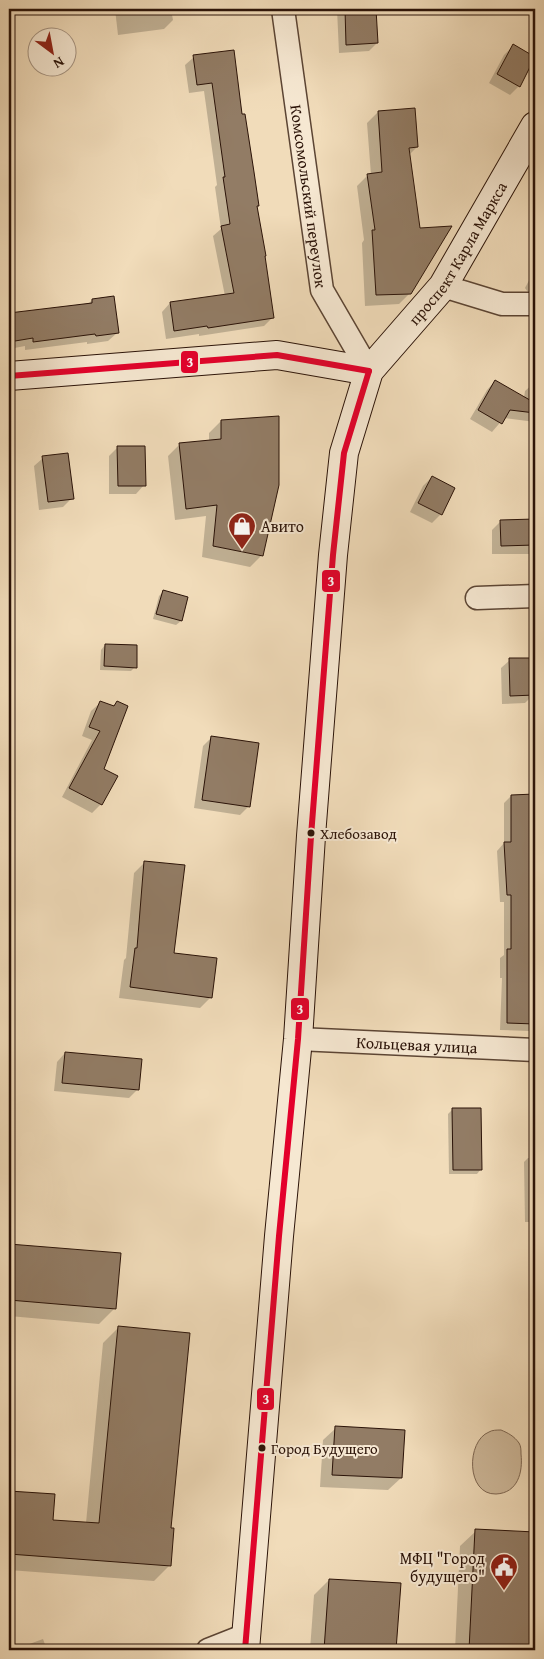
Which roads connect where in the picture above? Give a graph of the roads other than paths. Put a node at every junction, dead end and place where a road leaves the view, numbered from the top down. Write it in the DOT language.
graph roads {
  1 [pos="283,9"];
  2 [pos="535,126"];
  3 [pos="443,286"];
  4 [pos="535,304"];
  5 [pos="369,372"];
  6 [pos="9,376"];
  7 [pos="535,596"];
  8 [pos="477,598"];
  9 [pos="298,1039"];
  10 [pos="535,1050"];
  11 [pos="245,1642"];
  12 [pos="208,1650"];
  1 -- 5 [label="street, Комсомольский переулок"];
  2 -- 3 [label="main road, проспект Карла Маркса"];
  3 -- 4 [label="street"];
  3 -- 5 [label="main road, проспект Карла Маркса"];
  5 -- 6 [label="main road"];
  5 -- 9 [label="main road"];
  7 -- 8 [label="street"];
  9 -- 10 [label="street, Кольцевая улица"];
  9 -- 11 [label="main road"];
  11 -- 12 [label="street"];
}
